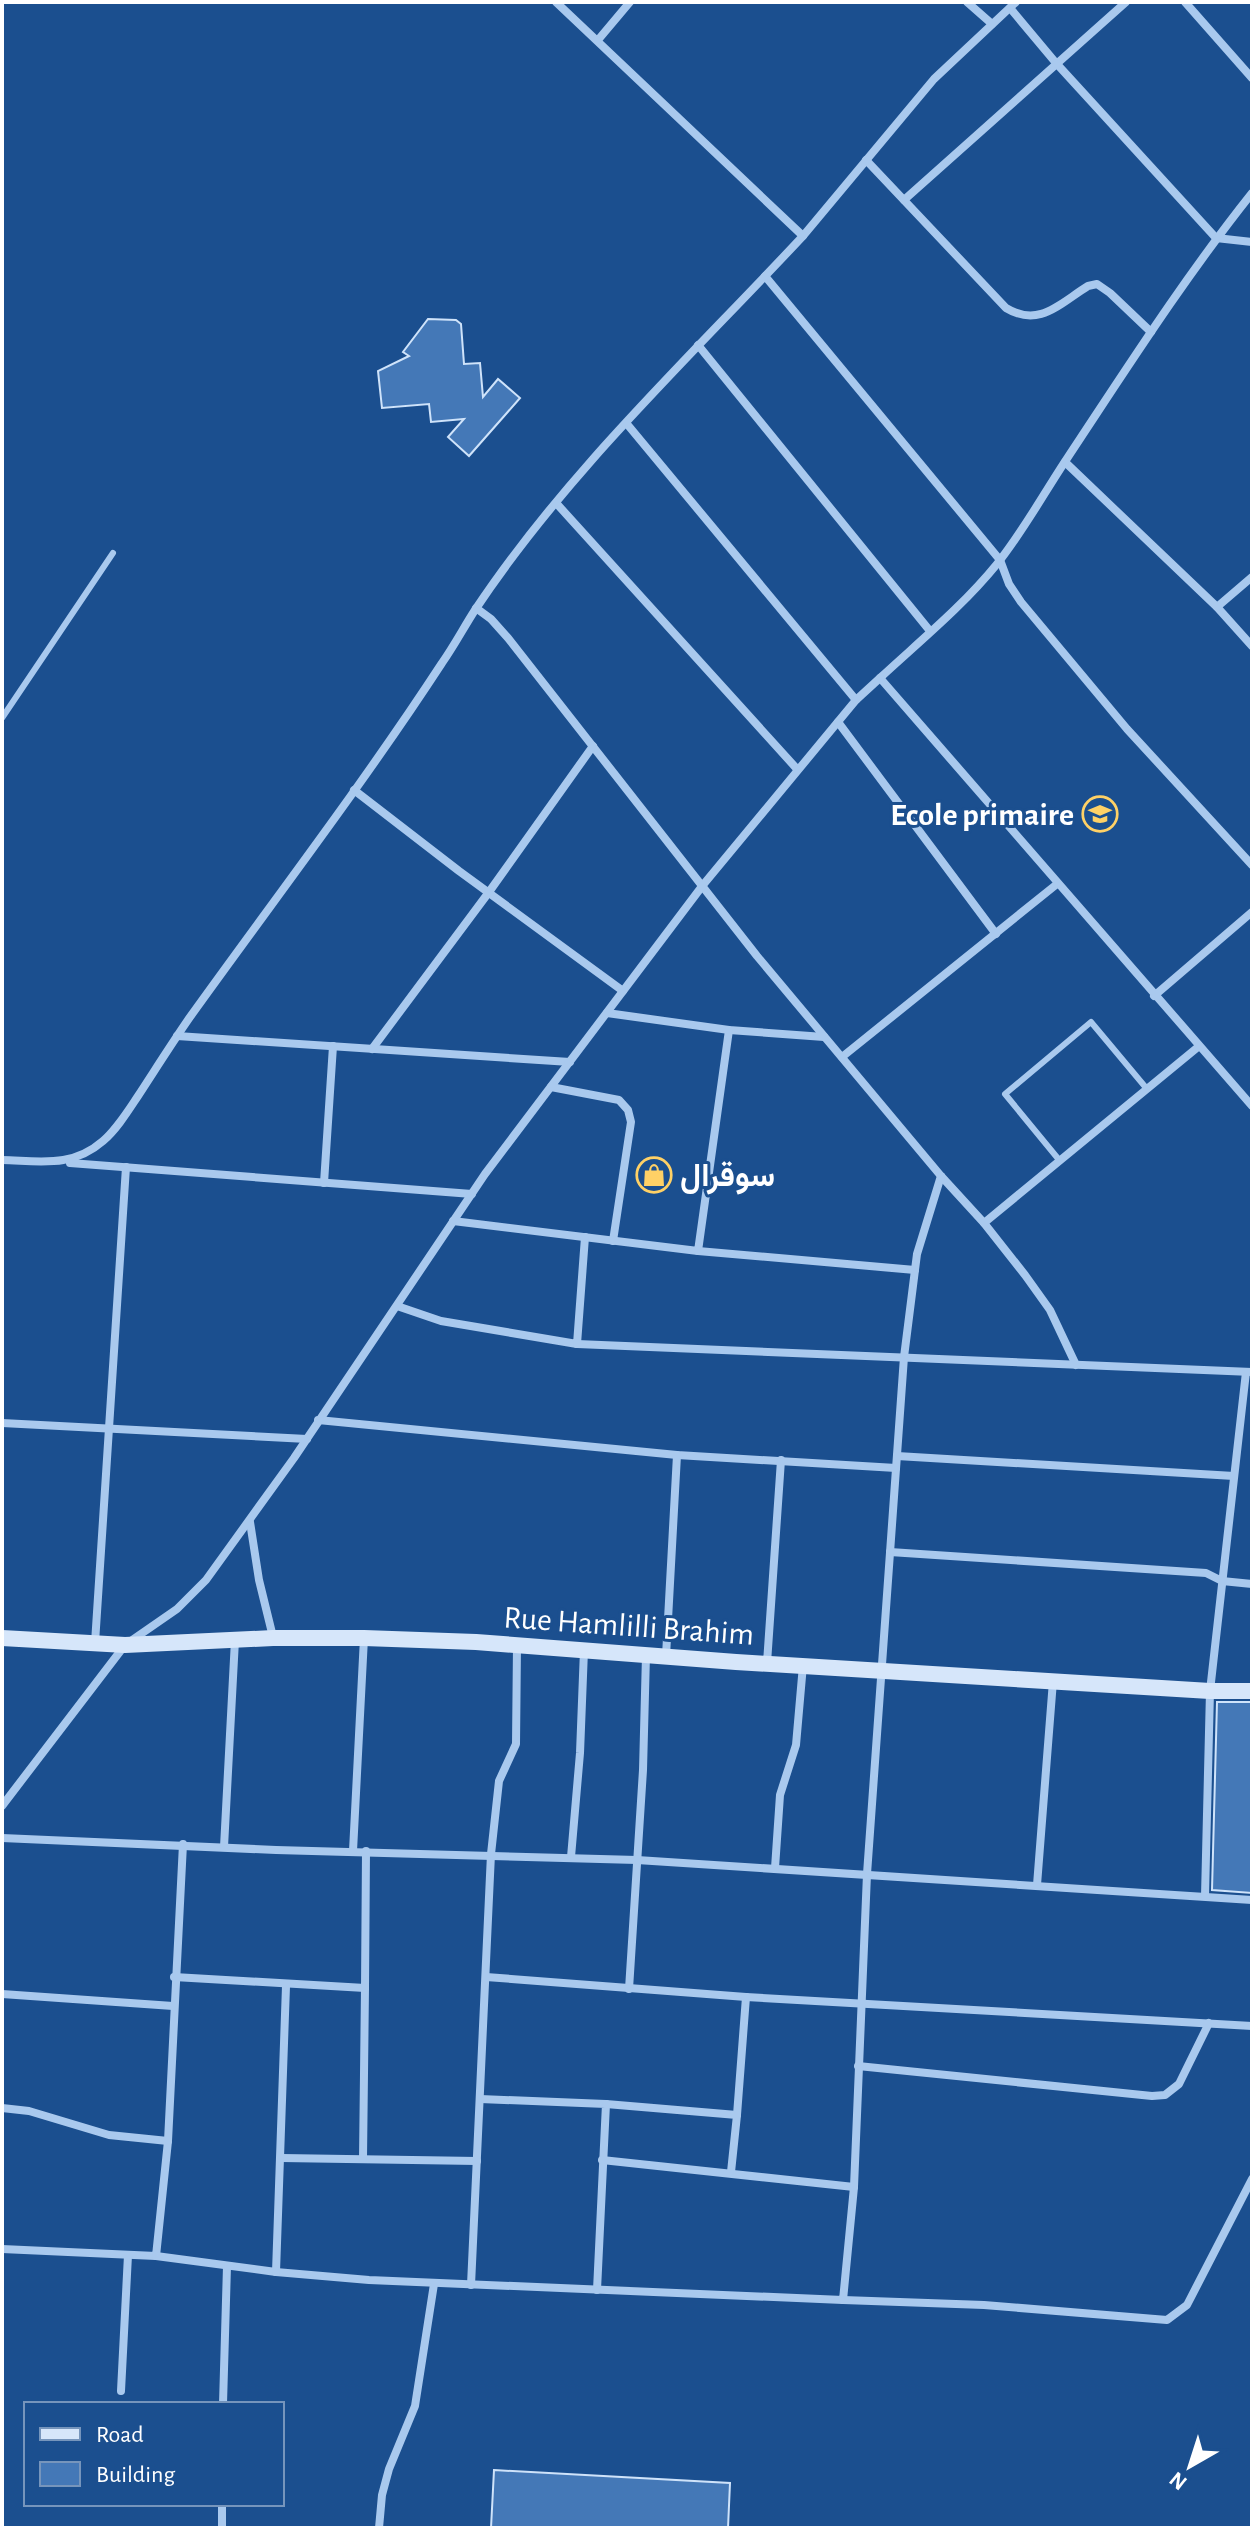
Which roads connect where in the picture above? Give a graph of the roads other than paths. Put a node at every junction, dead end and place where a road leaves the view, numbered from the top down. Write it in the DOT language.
graph roads {
  1 [pos="556,2"];
  2 [pos="630,2"];
  3 [pos="967,2"];
  4 [pos="1126,2"];
  5 [pos="1185,2"];
  6 [pos="1013,5"];
  7 [pos="992,24"];
  8 [pos="598,40"];
  9 [pos="1056,63"];
  10 [pos="1252,78"];
  11 [pos="866,160"];
  12 [pos="1252,193"];
  13 [pos="904,200"];
  14 [pos="803,236"];
  15 [pos="1216,238"];
  16 [pos="1252,242"];
  17 [pos="765,276"];
  18 [pos="1151,332"];
  19 [pos="698,345"];
  20 [pos="627,424"];
  21 [pos="1065,462"];
  22 [pos="557,504"];
  23 [pos="113,553"];
  24 [pos="1000,560"];
  25 [pos="1252,577"];
  26 [pos="1217,607"];
  27 [pos="476,608"];
  28 [pos="930,631"];
  29 [pos="1252,646"];
  30 [pos="880,678"];
  31 [pos="856,700"];
  32 [pos="2,718"];
  33 [pos="838,722"];
  34 [pos="593,746"];
  35 [pos="797,769"];
  36 [pos="354,790"];
  37 [pos="1252,865"];
  38 [pos="1057,884"];
  39 [pos="703,885"];
  40 [pos="489,892"];
  41 [pos="1252,912"];
  42 [pos="996,934"];
  43 [pos="623,991"];
  44 [pos="1154,996"];
  45 [pos="607,1013"];
  46 [pos="729,1030"];
  47 [pos="177,1036"];
  48 [pos="824,1037"];
  49 [pos="333,1046"];
  50 [pos="1198,1047"];
  51 [pos="372,1049"];
  52 [pos="842,1057"];
  53 [pos="570,1062"];
  54 [pos="551,1087"];
  55 [pos="1147,1089"];
  56 [pos="1252,1106"];
  57 [pos="2,1160"];
  58 [pos="1060,1161"];
  59 [pos="63,1162"];
  60 [pos="126,1167"];
  61 [pos="941,1176"];
  62 [pos="324,1183"];
  63 [pos="472,1194"];
  64 [pos="453,1221"];
  65 [pos="984,1223"];
  66 [pos="585,1237"];
  67 [pos="613,1241"];
  68 [pos="698,1251"];
  69 [pos="915,1270"];
  70 [pos="397,1306"];
  71 [pos="577,1344"];
  72 [pos="904,1357"];
  73 [pos="1076,1365"];
  74 [pos="1249,1372"];
  75 [pos="318,1420"];
  76 [pos="2,1423"];
  77 [pos="109,1428"];
  78 [pos="307,1439"];
  79 [pos="677,1455"];
  80 [pos="897,1456"];
  81 [pos="781,1460"];
  82 [pos="896,1468"];
  83 [pos="1234,1476"];
  84 [pos="250,1522"];
  85 [pos="890,1552"];
  86 [pos="1222,1581"];
  87 [pos="1252,1584"];
  88 [pos="2,1638"];
  89 [pos="273,1638"];
  90 [pos="364,1638"];
  91 [pos="235,1640"];
  92 [pos="95,1643"];
  93 [pos="125,1645"];
  94 [pos="517,1645"];
  95 [pos="584,1650"];
  96 [pos="646,1655"];
  97 [pos="665,1657"];
  98 [pos="767,1663"];
  99 [pos="803,1665"];
  100 [pos="881,1670"];
  101 [pos="1053,1681"];
  102 [pos="1210,1691"];
  103 [pos="1252,1691"];
  104 [pos="2,1806"];
  105 [pos="2,1838"];
  106 [pos="183,1844"];
  107 [pos="224,1847"];
  108 [pos="353,1851"];
  109 [pos="366,1851"];
  110 [pos="491,1854"];
  111 [pos="571,1857"];
  112 [pos="637,1860"];
  113 [pos="775,1868"];
  114 [pos="867,1874"];
  115 [pos="1037,1885"];
  116 [pos="1205,1896"];
  117 [pos="1252,1900"];
  118 [pos="174,1977"];
  119 [pos="486,1977"];
  120 [pos="286,1986"];
  121 [pos="365,1988"];
  122 [pos="629,1989"];
  123 [pos="2,1994"];
  124 [pos="746,1997"];
  125 [pos="861,2004"];
  126 [pos="173,2006"];
  127 [pos="1209,2023"];
  128 [pos="1252,2026"];
  129 [pos="858,2066"];
  130 [pos="480,2099"];
  131 [pos="606,2104"];
  132 [pos="2,2108"];
  133 [pos="737,2115"];
  134 [pos="168,2141"];
  135 [pos="282,2158"];
  136 [pos="363,2159"];
  137 [pos="602,2160"];
  138 [pos="477,2161"];
  139 [pos="731,2172"];
  140 [pos="1252,2179"];
  141 [pos="854,2187"];
  142 [pos="2,2249"];
  143 [pos="128,2255"];
  144 [pos="156,2256"];
  145 [pos="227,2266"];
  146 [pos="276,2272"];
  147 [pos="434,2284"];
  148 [pos="471,2285"];
  149 [pos="597,2290"];
  150 [pos="843,2300"];
  151 [pos="121,2391"];
  152 [pos="223,2402"];
  153 [pos="222,2506"];
  154 [pos="222,2528"];
  155 [pos="379,2528"];
  1 -- 8 [label="street"];
  2 -- 8 [label="street"];
  3 -- 7 [label="street"];
  4 -- 9 [label="street"];
  5 -- 10 [label="street"];
  6 -- 7 [label="street"];
  6 -- 9 [label="street"];
  7 -- 11 [label="street"];
  8 -- 14 [label="street"];
  9 -- 13 [label="street"];
  9 -- 15 [label="street"];
  11 -- 13 [label="street"];
  11 -- 14 [label="street"];
  12 -- 15 [label="street"];
  13 -- 18 [label="street"];
  14 -- 17 [label="street"];
  15 -- 16 [label="street"];
  15 -- 18 [label="street"];
  17 -- 19 [label="street"];
  17 -- 24 [label="street"];
  18 -- 21 [label="street"];
  19 -- 20 [label="street"];
  19 -- 28 [label="street"];
  20 -- 22 [label="street"];
  20 -- 31 [label="street"];
  21 -- 24 [label="street"];
  21 -- 26 [label="street"];
  22 -- 27 [label="street"];
  22 -- 35 [label="street"];
  23 -- 32 [label="lane"];
  24 -- 28 [label="street"];
  24 -- 37 [label="street"];
  25 -- 26 [label="street"];
  26 -- 29 [label="street"];
  27 -- 34 [label="street"];
  27 -- 36 [label="street"];
  28 -- 30 [label="street"];
  30 -- 31 [label="street"];
  30 -- 38 [label="street"];
  31 -- 33 [label="street"];
  33 -- 35 [label="street"];
  33 -- 42 [label="street"];
  34 -- 39 [label="street"];
  34 -- 40 [label="street"];
  35 -- 39 [label="street"];
  36 -- 40 [label="street"];
  36 -- 47 [label="street"];
  38 -- 42 [label="street"];
  38 -- 44 [label="street"];
  39 -- 43 [label="street"];
  39 -- 48 [label="street"];
  40 -- 43 [label="street"];
  40 -- 51 [label="street"];
  41 -- 44 [label="street"];
  42 -- 52 [label="street"];
  43 -- 45 [label="street"];
  44 -- 50 [label="street"];
  45 -- 46 [label="street"];
  45 -- 53 [label="street"];
  46 -- 48 [label="street"];
  46 -- 68 [label="street"];
  47 -- 49 [label="street"];
  47 -- 59 [label="street"];
  48 -- 52 [label="street"];
  49 -- 51 [label="street"];
  49 -- 62 [label="street"];
  50 -- 55 [label="street"];
  50 -- 56 [label="street"];
  51 -- 53 [label="street"];
  52 -- 61 [label="street"];
  53 -- 54 [label="street"];
  54 -- 63 [label="street"];
  54 -- 67 [label="street"];
  55 -- 58 [label="street"];
  55 -- 58 [label="lane"];
  57 -- 59 [label="street"];
  58 -- 65 [label="street"];
  59 -- 60 [label="street"];
  60 -- 62 [label="street"];
  60 -- 77 [label="street"];
  61 -- 65 [label="street"];
  61 -- 69 [label="street"];
  62 -- 63 [label="street"];
  63 -- 64 [label="street"];
  64 -- 66 [label="street"];
  64 -- 70 [label="street"];
  65 -- 73 [label="street"];
  66 -- 67 [label="street"];
  66 -- 71 [label="street"];
  67 -- 68 [label="street"];
  68 -- 69 [label="street"];
  69 -- 72 [label="street"];
  70 -- 71 [label="street"];
  70 -- 75 [label="street"];
  71 -- 72 [label="street"];
  72 -- 73 [label="street"];
  72 -- 80 [label="street"];
  73 -- 74 [label="street"];
  74 -- 83 [label="street"];
  75 -- 78 [label="street"];
  75 -- 79 [label="street"];
  76 -- 77 [label="street"];
  77 -- 78 [label="street"];
  77 -- 92 [label="street"];
  78 -- 84 [label="street"];
  79 -- 81 [label="street"];
  79 -- 97 [label="street"];
  80 -- 82 [label="street"];
  80 -- 83 [label="street"];
  81 -- 82 [label="street"];
  81 -- 98 [label="street"];
  82 -- 85 [label="street"];
  83 -- 86 [label="street"];
  84 -- 89 [label="street"];
  84 -- 93 [label="street"];
  85 -- 86 [label="street"];
  85 -- 100 [label="street"];
  86 -- 87 [label="street"];
  86 -- 102 [label="street"];
  88 -- 92 [label="street, Rue Hamlilli Brahim"];
  89 -- 90 [label="street, Rue Hamlilli Brahim"];
  89 -- 91 [label="street, Rue Hamlilli Brahim"];
  90 -- 94 [label="street, Rue Hamlilli Brahim"];
  90 -- 108 [label="street"];
  91 -- 93 [label="street, Rue Hamlilli Brahim"];
  91 -- 107 [label="street"];
  92 -- 93 [label="street, Rue Hamlilli Brahim"];
  93 -- 104 [label="street"];
  94 -- 95 [label="street, Rue Hamlilli Brahim"];
  94 -- 110 [label="street"];
  95 -- 96 [label="street, Rue Hamlilli Brahim"];
  95 -- 111 [label="street"];
  96 -- 97 [label="street, Rue Hamlilli Brahim"];
  96 -- 112 [label="street"];
  97 -- 98 [label="street, Rue Hamlilli Brahim"];
  98 -- 99 [label="street, Rue Hamlilli Brahim"];
  99 -- 100 [label="street, Rue Hamlilli Brahim"];
  99 -- 113 [label="street"];
  100 -- 101 [label="street, Rue Hamlilli Brahim"];
  100 -- 114 [label="street"];
  101 -- 102 [label="street, Rue Hamlilli Brahim"];
  101 -- 115 [label="street"];
  102 -- 103 [label="street, Rue Hamlilli Brahim"];
  102 -- 116 [label="street"];
  105 -- 106 [label="street"];
  106 -- 107 [label="street"];
  106 -- 118 [label="street"];
  107 -- 108 [label="street"];
  108 -- 109 [label="street"];
  109 -- 110 [label="street"];
  109 -- 121 [label="street"];
  110 -- 111 [label="street"];
  110 -- 119 [label="street"];
  111 -- 112 [label="street"];
  112 -- 113 [label="street"];
  112 -- 122 [label="street"];
  113 -- 114 [label="street"];
  114 -- 115 [label="street"];
  114 -- 125 [label="street"];
  115 -- 116 [label="street"];
  116 -- 117 [label="street"];
  118 -- 120 [label="street"];
  118 -- 126 [label="street"];
  119 -- 122 [label="street"];
  119 -- 130 [label="street"];
  120 -- 121 [label="street"];
  120 -- 135 [label="street"];
  121 -- 136 [label="street"];
  122 -- 124 [label="street"];
  123 -- 126 [label="street"];
  124 -- 125 [label="street"];
  124 -- 133 [label="street"];
  125 -- 127 [label="street"];
  125 -- 129 [label="street"];
  126 -- 134 [label="street"];
  127 -- 128 [label="street"];
  127 -- 129 [label="street"];
  129 -- 141 [label="street"];
  130 -- 131 [label="street"];
  130 -- 138 [label="street"];
  131 -- 133 [label="street"];
  131 -- 137 [label="street"];
  132 -- 134 [label="street"];
  133 -- 139 [label="street"];
  134 -- 144 [label="street"];
  135 -- 136 [label="street"];
  135 -- 146 [label="street"];
  136 -- 138 [label="street"];
  137 -- 139 [label="street"];
  137 -- 149 [label="street"];
  138 -- 148 [label="street"];
  139 -- 141 [label="street"];
  140 -- 150 [label="street"];
  141 -- 150 [label="street"];
  142 -- 143 [label="street"];
  143 -- 144 [label="street"];
  143 -- 151 [label="street"];
  144 -- 145 [label="street"];
  145 -- 146 [label="street"];
  145 -- 152 [label="street"];
  146 -- 147 [label="street"];
  147 -- 148 [label="street"];
  147 -- 155 [label="street"];
  148 -- 149 [label="street"];
  149 -- 150 [label="street"];
  153 -- 154 [label="street"];
}
